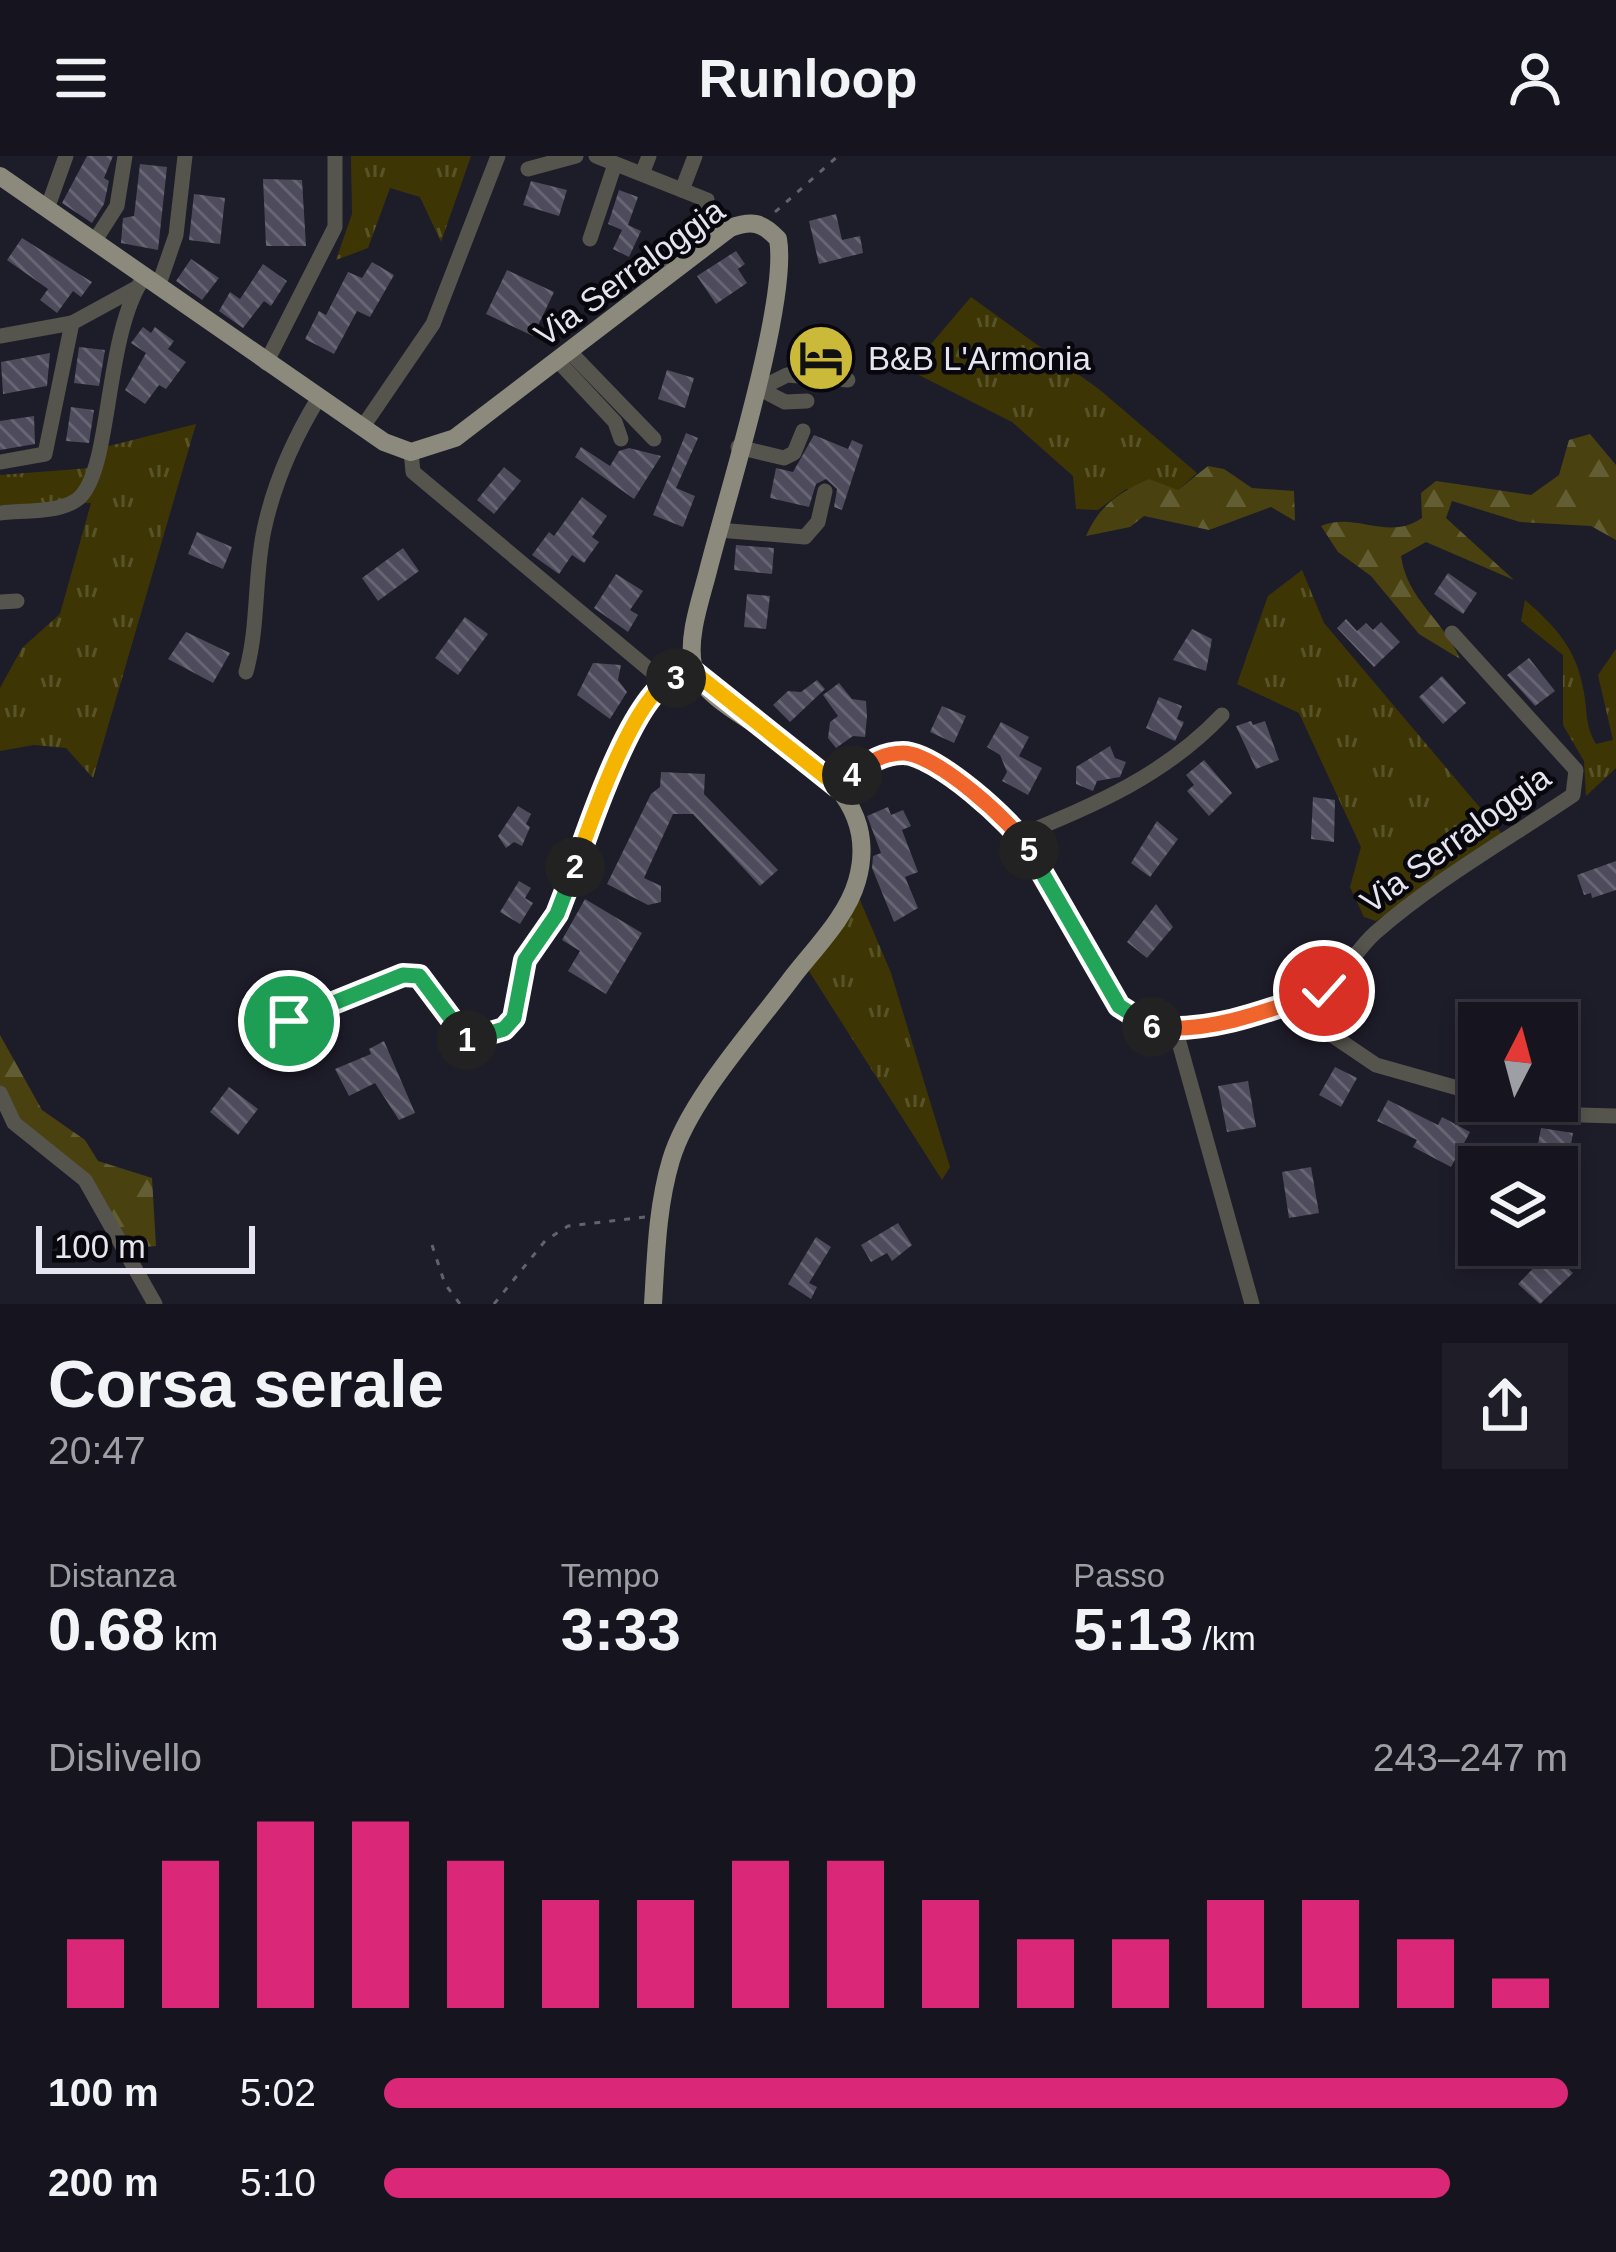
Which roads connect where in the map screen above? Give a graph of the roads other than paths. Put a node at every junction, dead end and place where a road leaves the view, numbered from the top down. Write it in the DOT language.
graph roads {
  1 [pos="66,156"];
  2 [pos="125,156"];
  3 [pos="185,156"];
  4 [pos="335,156"];
  5 [pos="498,156"];
  6 [pos="576,156"];
  7 [pos="596,156"];
  8 [pos="649,156"];
  9 [pos="695,156"];
  10 [pos="615,164"];
  11 [pos="528,169"];
  12 [pos="642,174"];
  13 [pos="0,176"];
  14 [pos="682,190"];
  15 [pos="47,209"];
  16 [pos="590,239"];
  17 [pos="94,242"];
  18 [pos="660,282"];
  19 [pos="146,284"];
  20 [pos="72,322"];
  21 [pos="0,336"];
  22 [pos="563,356"];
  23 [pos="266,363"];
  24 [pos="848,380"];
  25 [pos="756,388"];
  26 [pos="318,399"];
  27 [pos="807,401"];
  28 [pos="362,428"];
  29 [pos="803,431"];
  30 [pos="621,439"];
  31 [pos="653,439"];
  32 [pos="738,448"];
  33 [pos="411,452"];
  34 [pos="0,462"];
  35 [pos="825,490"];
  36 [pos="0,513"];
  37 [pos="718,530"];
  38 [pos="1452,633"];
  39 [pos="246,672"];
  40 [pos="695,673"];
  41 [pos="663,681"];
  42 [pos="1222,715"];
  43 [pos="837,786"];
  44 [pos="1021,835"];
  45 [pos="1286,1004"];
  46 [pos="289,1021"];
  47 [pos="1175,1028"];
  48 [pos="1458,1088"];
  49 [pos="0,1093"];
  50 [pos="1578,1115"];
  51 [pos="1616,1116"];
  52 [pos="155,1304"];
  53 [pos="652,1304"];
  54 [pos="1252,1304"];
  1 -- 15 [label="street"];
  2 -- 17 [label="street"];
  3 -- 19 [label="street"];
  4 -- 23 [label="street"];
  5 -- 28 [label="street"];
  6 -- 11 [label="street"];
  7 -- 10 [label="street"];
  8 -- 12 [label="street"];
  9 -- 14 [label="street"];
  10 -- 12 [label="street"];
  10 -- 16 [label="street"];
  12 -- 14 [label="street"];
  13 -- 15 [label="main road"];
  14 -- 18 [label="street"];
  15 -- 17 [label="main road"];
  17 -- 19 [label="main road"];
  18 -- 22 [label="main road, Via Serraloggia"];
  18 -- 25 [label="main road, Via Serraloggia"];
  19 -- 20 [label="street"];
  19 -- 23 [label="main road"];
  19 -- 36 [label="street"];
  20 -- 21 [label="street"];
  20 -- 34 [label="street"];
  22 -- 30 [label="street"];
  22 -- 31 [label="street"];
  22 -- 33 [label="main road, Via Serraloggia"];
  23 -- 26 [label="main road"];
  24 -- 25 [label="street"];
  25 -- 27 [label="street"];
  25 -- 32 [label="main road, Via Serraloggia"];
  26 -- 28 [label="main road"];
  26 -- 39 [label="street"];
  28 -- 33 [label="main road"];
  29 -- 32 [label="street"];
  32 -- 37 [label="main road, Via Serraloggia"];
  33 -- 41 [label="street"];
  35 -- 37 [label="street"];
  37 -- 40 [label="main road, Via Serraloggia"];
  38 -- 45 [label="street, Via Serraloggia"];
  40 -- 41 [label="street"];
  40 -- 43 [label="main road"];
  41 -- 46 [label="street"];
  42 -- 44 [label="street"];
  43 -- 44 [label="street, Via Serraloggia"];
  43 -- 53 [label="main road"];
  44 -- 47 [label="street, Via Serraloggia"];
  45 -- 47 [label="street, Via Serraloggia"];
  45 -- 48 [label="street"];
  47 -- 54 [label="street"];
  49 -- 52 [label="street"];
  50 -- 51 [label="street"];
}
